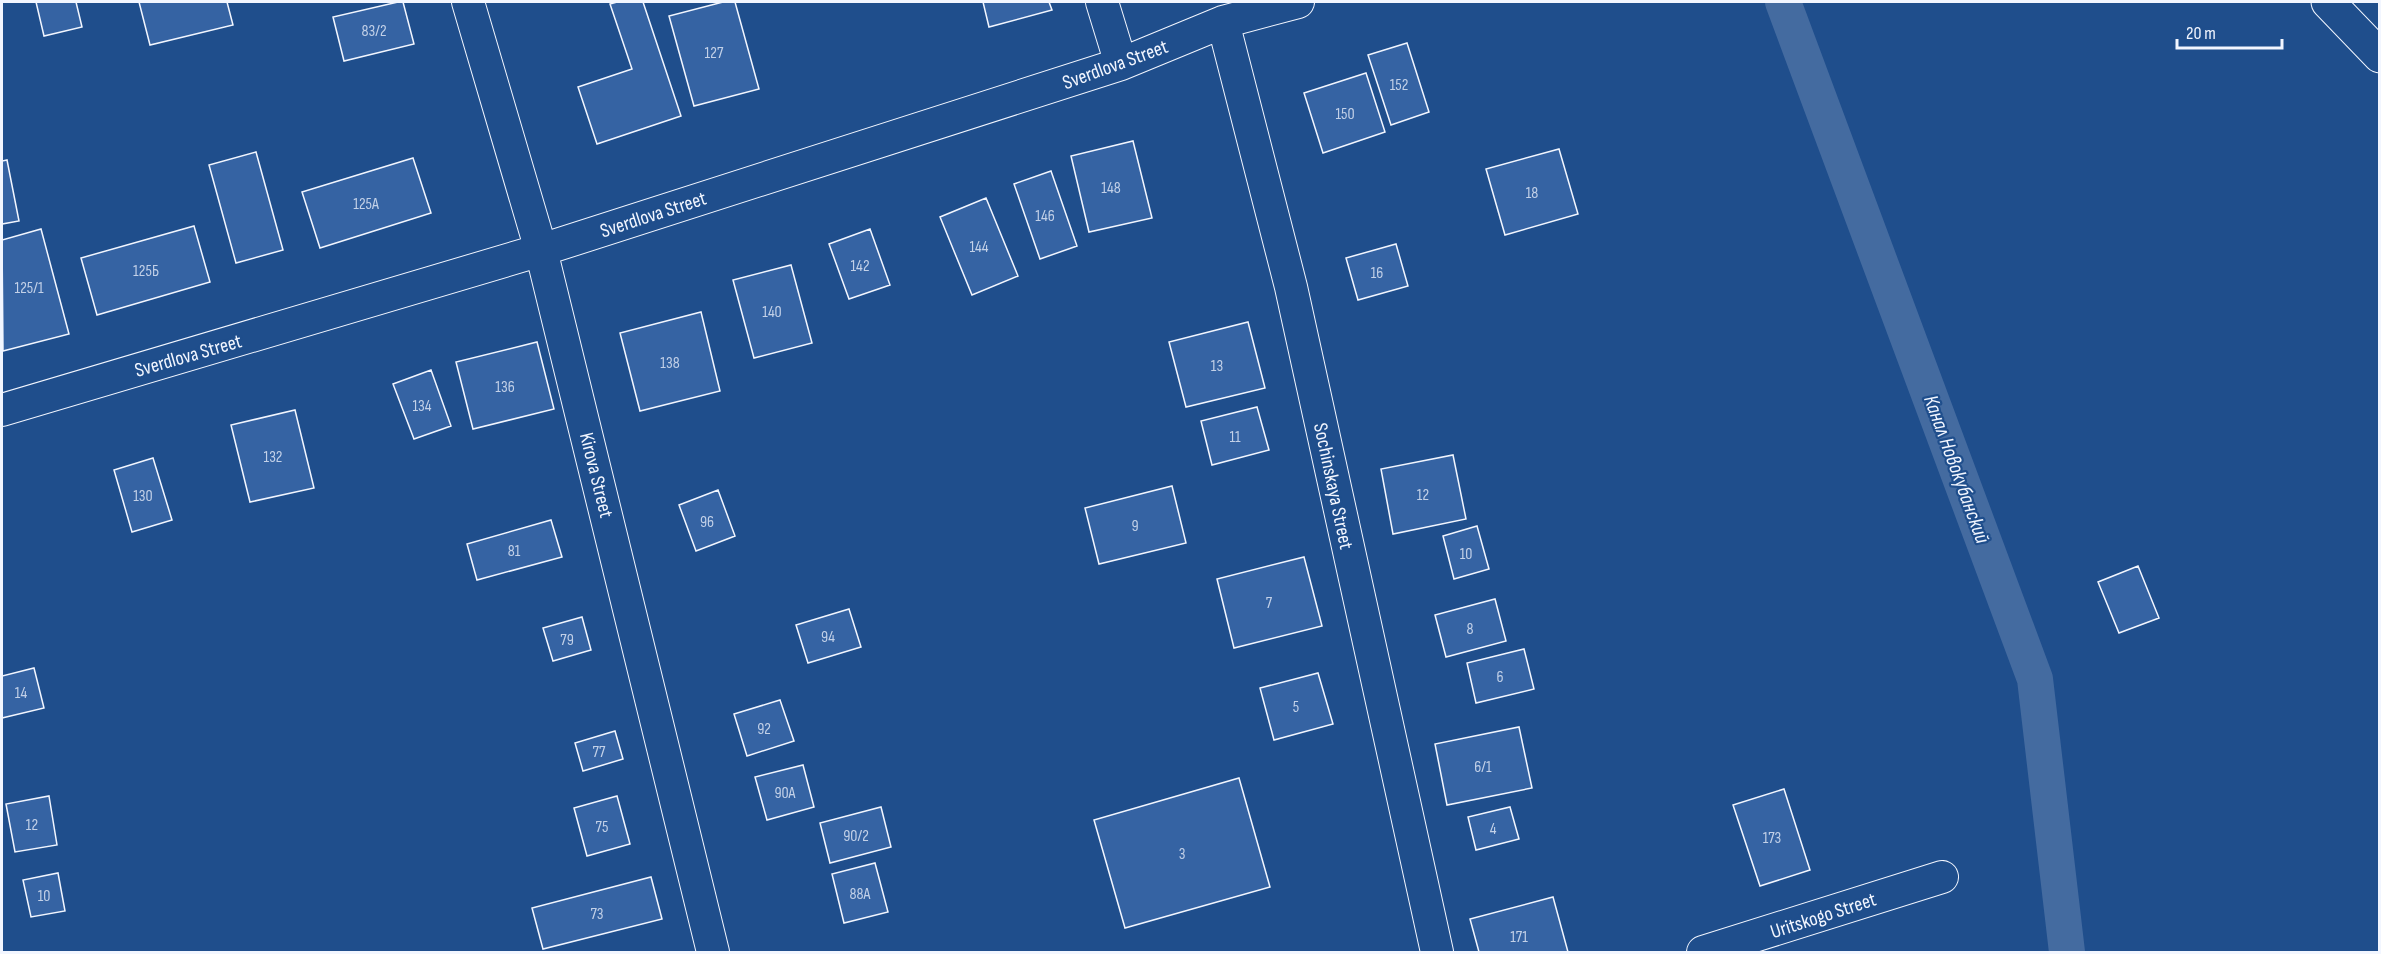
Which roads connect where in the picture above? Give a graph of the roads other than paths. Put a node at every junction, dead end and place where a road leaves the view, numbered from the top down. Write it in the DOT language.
graph roads {
  1 [pos="468,2"];
  2 [pos="1102,2"];
  3 [pos="1298,2"];
  4 [pos="2328,2"];
  5 [pos="1223,22"];
  6 [pos="2379,56"];
  7 [pos="1120,64"];
  8 [pos="542,250"];
  9 [pos="2,410"];
  10 [pos="1942,877"];
  11 [pos="713,952"];
  12 [pos="1437,952"];
  13 [pos="1703,952"];
  1 -- 8 [label="street, Kirova Street"];
  2 -- 7 [label="street"];
  3 -- 5 [label="street, Sverdlova Street"];
  4 -- 6 [label="main road"];
  5 -- 7 [label="street, Sverdlova Street"];
  5 -- 12 [label="street, Sochinskaya Street"];
  7 -- 8 [label="street, Sverdlova Street"];
  8 -- 9 [label="street, Sverdlova Street"];
  8 -- 11 [label="street, Kirova Street"];
  10 -- 13 [label="street, Uritskogo Street"];
}
